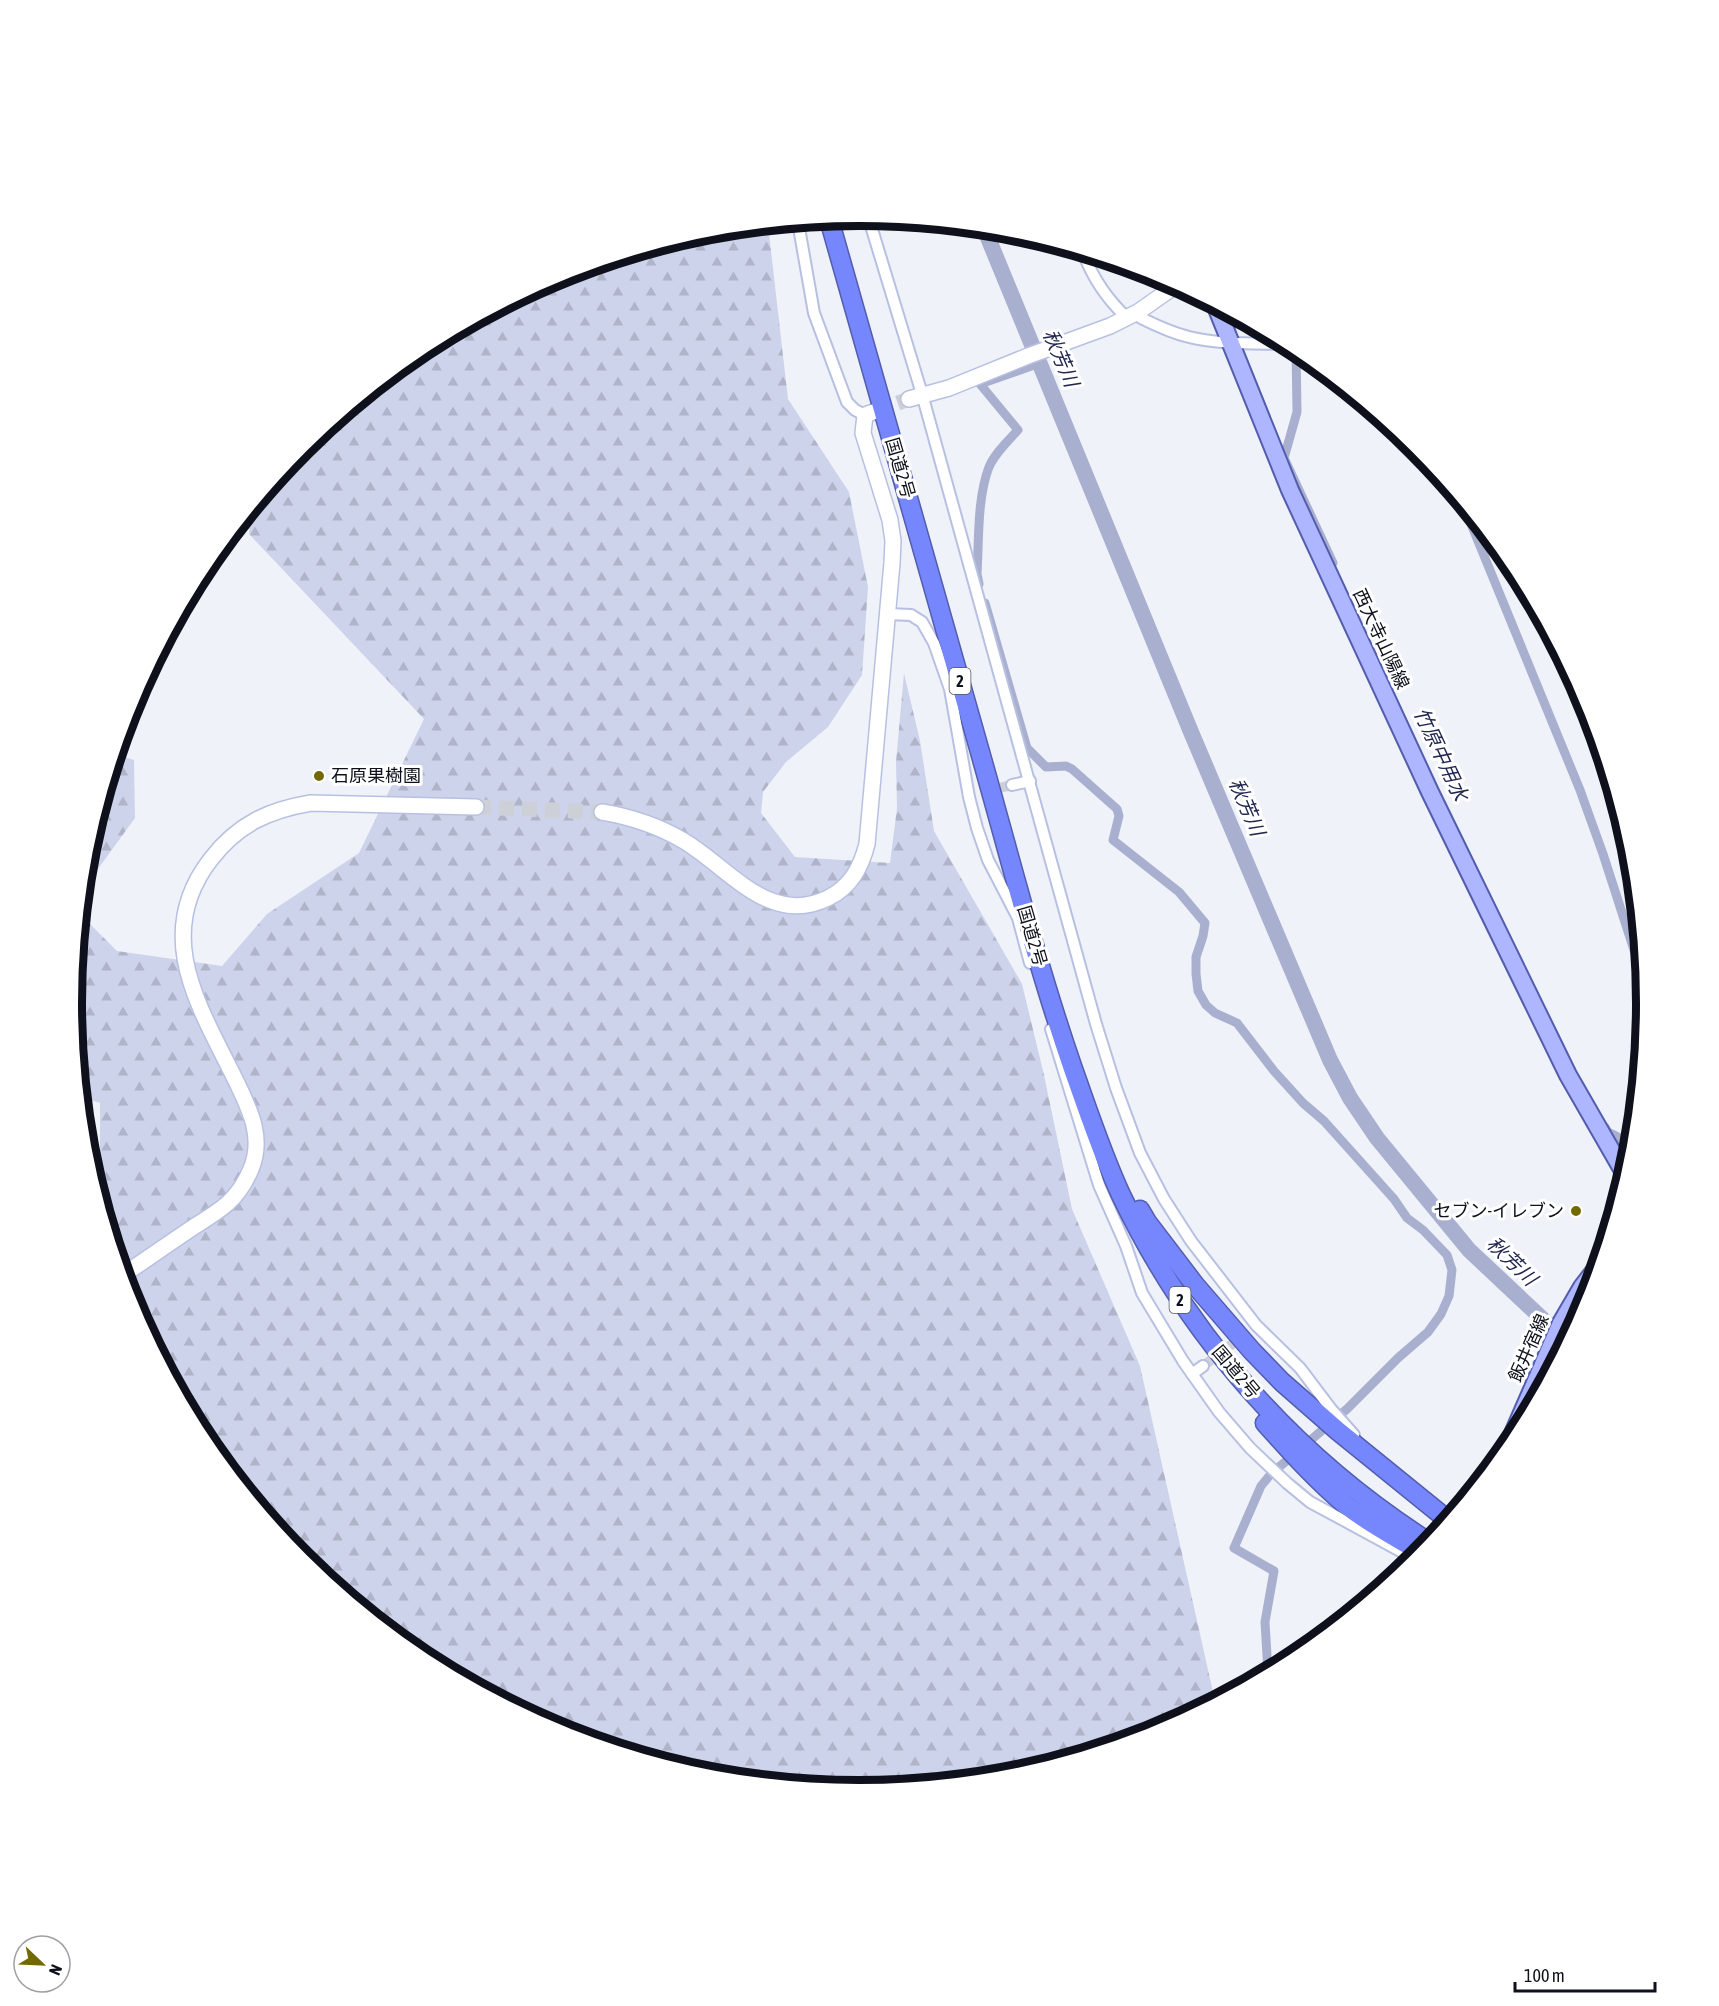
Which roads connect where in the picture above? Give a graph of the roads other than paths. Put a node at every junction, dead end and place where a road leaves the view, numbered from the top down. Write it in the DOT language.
graph roads {
  1 [pos="871,226"];
  2 [pos="831,227"];
  3 [pos="799,229"];
  4 [pos="1086,260"];
  5 [pos="1169,290"];
  6 [pos="1219,314"];
  7 [pos="1132,315"];
  8 [pos="1229,342"];
  9 [pos="1269,343"];
  10 [pos="915,397"];
  11 [pos="871,413"];
  12 [pos="888,614"];
  13 [pos="1030,782"];
  14 [pos="1012,785"];
  15 [pos="983,792"];
  16 [pos="969,797"];
  17 [pos="476,807"];
  18 [pos="602,812"];
  19 [pos="1098,1142"];
  20 [pos="1620,1165"];
  21 [pos="130,1270"];
  22 [pos="1582,1287"];
  23 [pos="1203,1366"];
  24 [pos="1192,1374"];
  25 [pos="1528,1399"];
  26 [pos="1323,1409"];
  27 [pos="1310,1462"];
  28 [pos="1443,1516"];
  29 [pos="1422,1538"];
  30 [pos="1413,1548"];
  31 [pos="1407,1554"];
  1 -- 10 [label="street"];
  2 -- 19 [label="highway, 国道2号 / 2"];
  3 -- 11 [label="street"];
  4 -- 7 [label="street"];
  5 -- 7 [label="street"];
  6 -- 8 [label="main road, 西大寺山陽線"];
  7 -- 8 [label="street"];
  7 -- 10 [label="street"];
  8 -- 9 [label="street"];
  8 -- 20 [label="main road, 西大寺山陽線"];
  10 -- 13 [label="street"];
  11 -- 12 [label="street"];
  12 -- 16 [label="street"];
  12 -- 18 [label="street"];
  13 -- 14 [label="street"];
  13 -- 26 [label="street"];
  15 -- 16 [label="street"];
  16 -- 24 [label="street"];
  17 -- 21 [label="street"];
  19 -- 26 [label="highway"];
  19 -- 27 [label="highway, 国道2号 / 2"];
  22 -- 25 [label="main road, 飯井宿線"];
  23 -- 24 [label="street"];
  24 -- 31 [label="street"];
  26 -- 28 [label="highway"];
  27 -- 29 [label="highway"];
  27 -- 30 [label="highway"];
}
